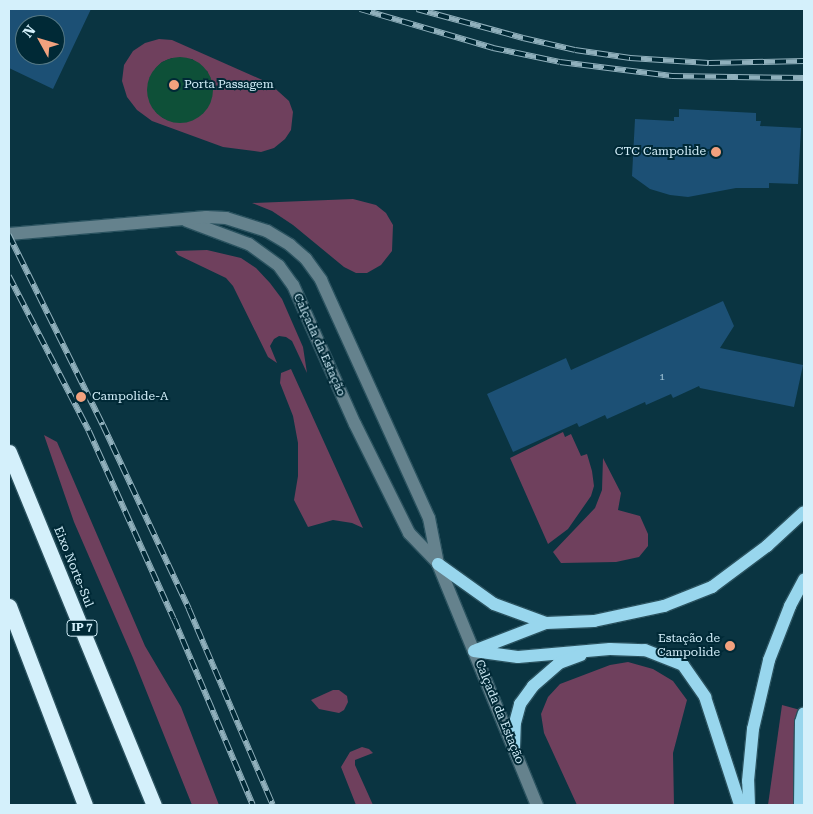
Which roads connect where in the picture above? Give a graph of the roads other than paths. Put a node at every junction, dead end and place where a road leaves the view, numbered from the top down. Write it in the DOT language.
graph roads {
  1 [pos="180,219"];
  2 [pos="9,234"];
  3 [pos="9,452"];
  4 [pos="804,512"];
  5 [pos="438,564"];
  6 [pos="804,580"];
  7 [pos="9,606"];
  8 [pos="546,623"];
  9 [pos="595,650"];
  10 [pos="474,651"];
  11 [pos="804,713"];
  12 [pos="514,748"];
  13 [pos="85,805"];
  14 [pos="154,805"];
  15 [pos="537,805"];
  16 [pos="740,805"];
  17 [pos="749,805"];
  18 [pos="800,805"];
  1 -- 2 [label="street"];
  1 -- 5 [label="street, Calçada da Estação"];
  1 -- 5 [label="street, Calçada da Estação"];
  3 -- 14 [label="highway, Eixo Norte-Sul / IP 7"];
  4 -- 8 [label="main road"];
  5 -- 8 [label="main road"];
  5 -- 10 [label="street, Calçada da Estação"];
  6 -- 17 [label="main road"];
  7 -- 13 [label="highway"];
  8 -- 10 [label="main road"];
  9 -- 10 [label="main road"];
  9 -- 12 [label="main road"];
  9 -- 16 [label="main road"];
  10 -- 12 [label="street, Calçada da Estação"];
  11 -- 18 [label="main road"];
  12 -- 15 [label="street, Calçada da Estação"];
}
